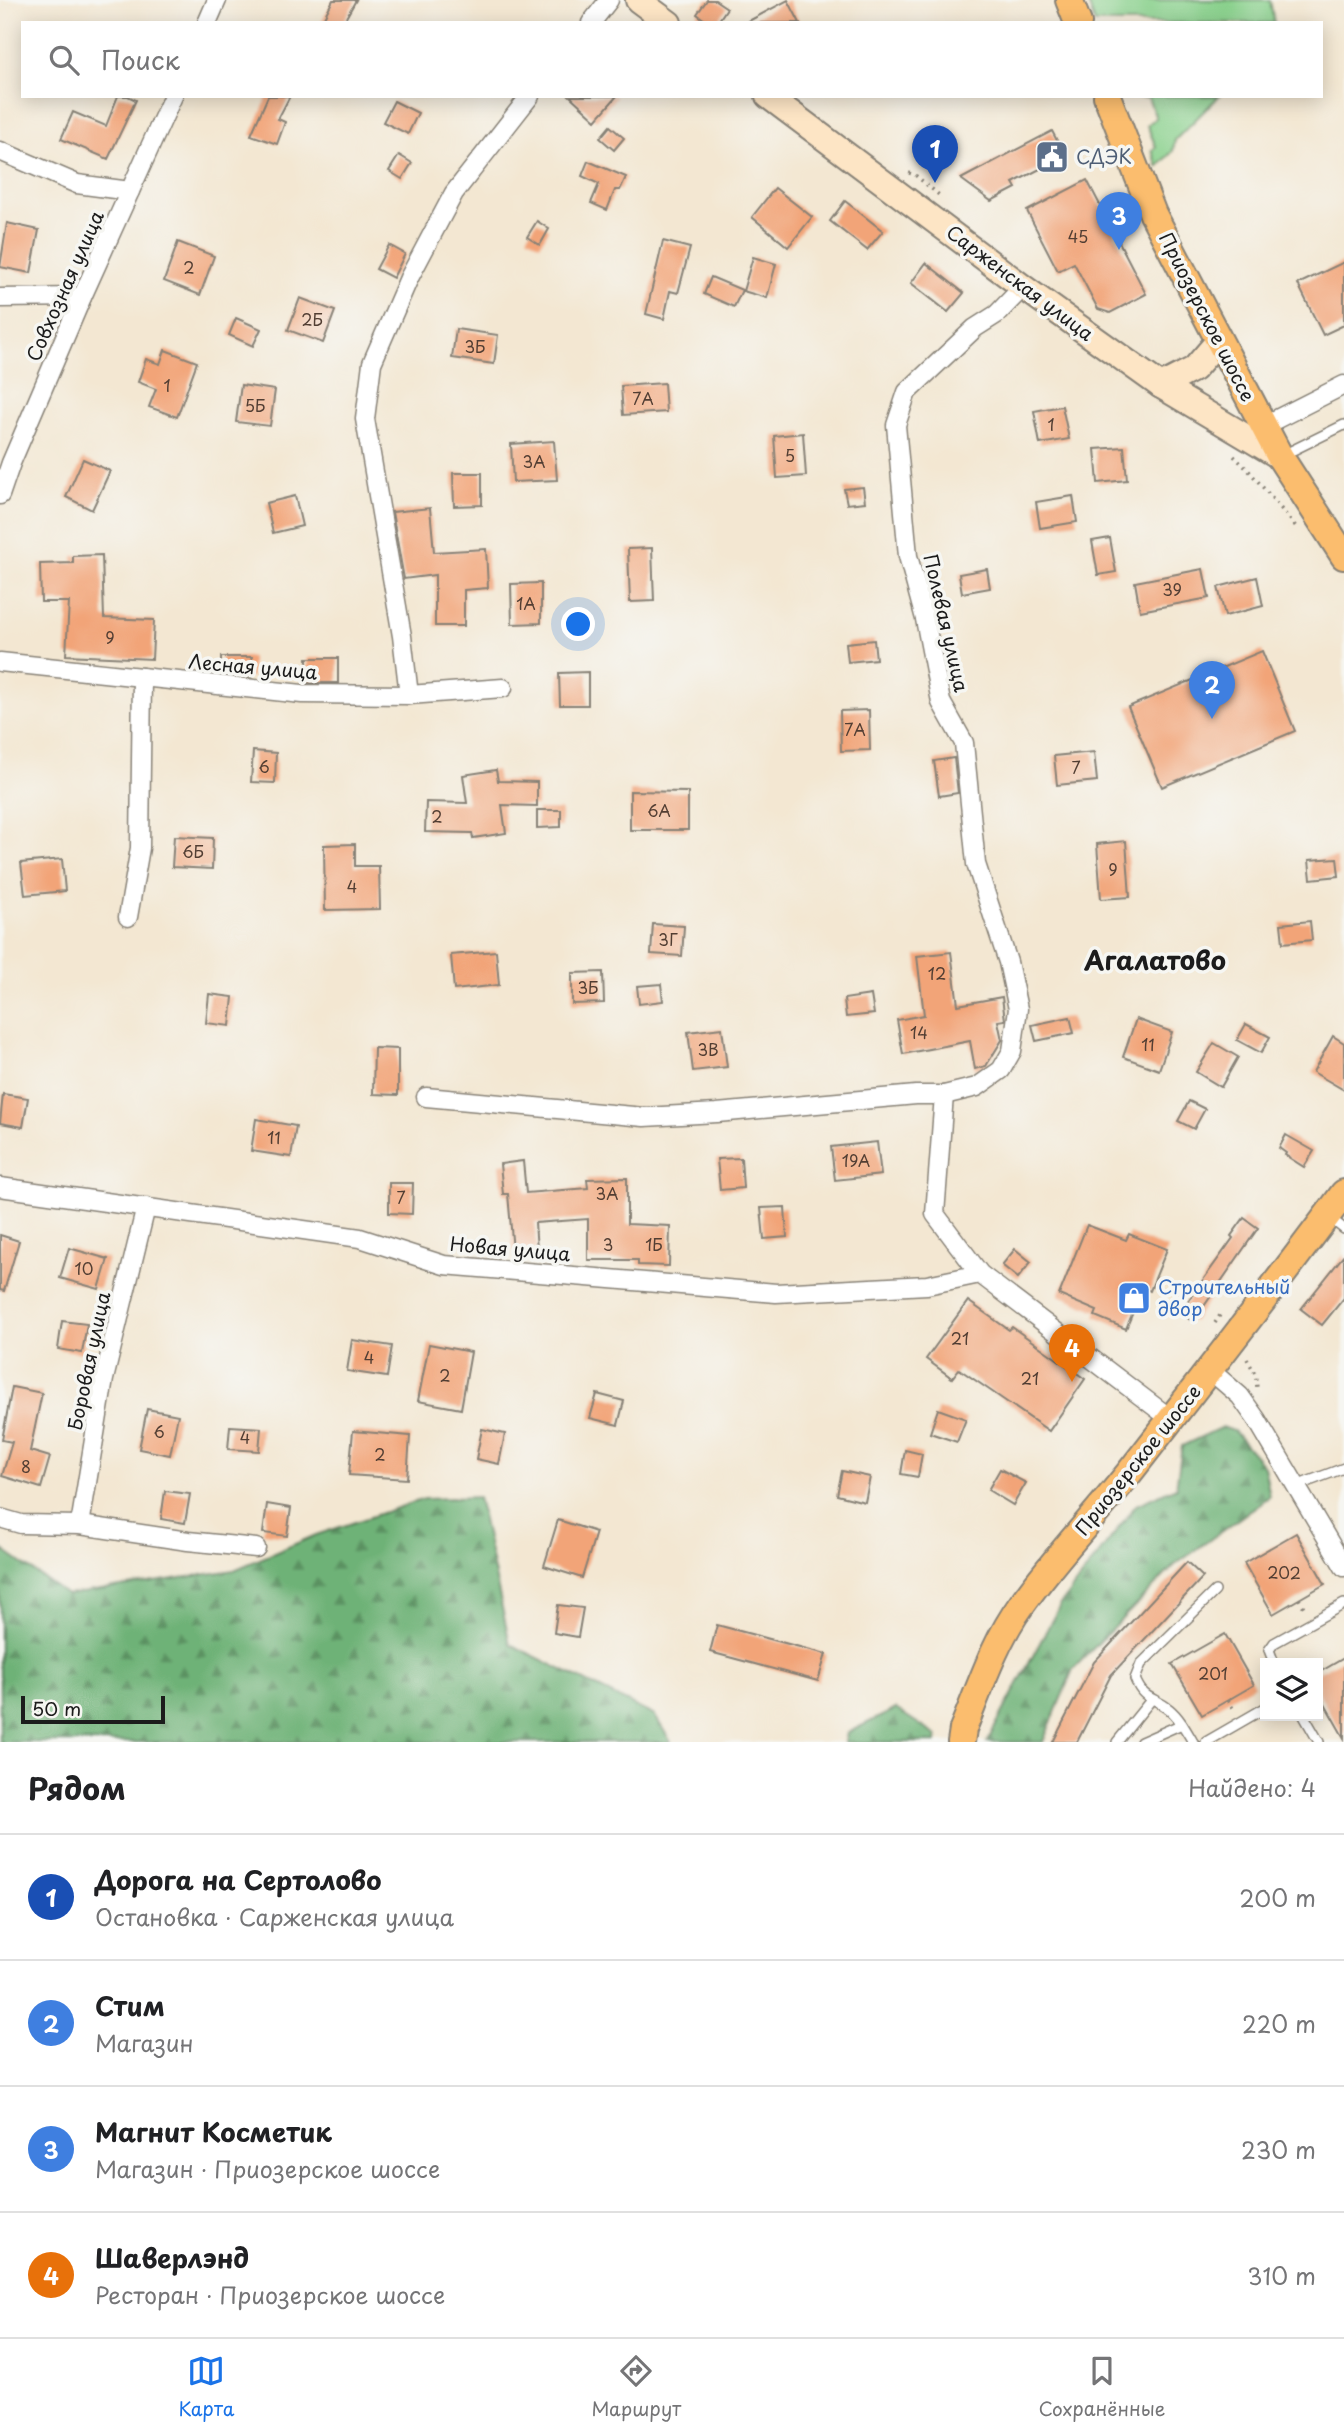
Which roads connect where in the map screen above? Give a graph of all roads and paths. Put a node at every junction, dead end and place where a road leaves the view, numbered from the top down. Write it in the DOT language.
graph roads {
  1 [pos="217,0"];
  2 [pos="609,0"];
  3 [pos="638,0"];
  4 [pos="1069,0"];
  5 [pos="208,21"];
  6 [pos="592,21"];
  7 [pos="666,21"];
  8 [pos="1077,21"];
  9 [pos="172,98"];
  10 [pos="528,98"];
  11 [pos="771,98"];
  12 [pos="1108,98"];
  13 [pos="0,151"];
  14 [pos="915,174"];
  15 [pos="131,191"];
  16 [pos="946,200"];
  17 [pos="1023,287"];
  18 [pos="82,297"];
  19 [pos="0,298"];
  20 [pos="1219,340"];
  21 [pos="1344,385"];
  22 [pos="1161,386"];
  23 [pos="1344,425"];
  24 [pos="1263,426"];
  25 [pos="1280,457"];
  26 [pos="0,495"];
  27 [pos="1344,556"];
  28 [pos="0,662"];
  29 [pos="142,677"];
  30 [pos="503,688"];
  31 [pos="408,695"];
  32 [pos="128,917"];
  33 [pos="944,1095"];
  34 [pos="426,1097"];
  35 [pos="0,1187"];
  36 [pos="1344,1193"];
  37 [pos="146,1207"];
  38 [pos="1336,1223"];
  39 [pos="979,1274"];
  40 [pos="1211,1370"];
  41 [pos="1171,1419"];
  42 [pos="1344,1468"];
  43 [pos="1296,1486"];
  44 [pos="0,1518"];
  45 [pos="80,1525"];
  46 [pos="256,1548"];
  47 [pos="1344,1567"];
  48 [pos="1215,1591"];
  49 [pos="1344,1604"];
  50 [pos="1271,1658"];
  51 [pos="1151,1700"];
  52 [pos="1260,1711"];
  53 [pos="1307,1721"];
  54 [pos="1182,1724"];
  55 [pos="961,1742"];
  56 [pos="1118,1742"];
  57 [pos="1141,1742"];
  58 [pos="1193,1742"];
  59 [pos="1206,1742"];
  60 [pos="1319,1742"];
  1 -- 5 [label="street"];
  2 -- 6 [label="street"];
  3 -- 7 [label="main road"];
  4 -- 8 [label="main road"];
  9 -- 15 [label="street, Совхозная улица"];
  10 -- 31 [label="street"];
  11 -- 17 [label="main road, Сарженская улица"];
  12 -- 20 [label="main road, Приозерское шоссе"];
  13 -- 15 [label="street"];
  14 -- 16 [label="path"];
  15 -- 18 [label="street, Совхозная улица"];
  17 -- 22 [label="main road, Сарженская улица"];
  17 -- 33 [label="street, Полевая улица"];
  18 -- 19 [label="street"];
  18 -- 26 [label="street, Совхозная улица"];
  20 -- 22 [label="main road"];
  20 -- 24 [label="main road, Приозерское шоссе"];
  21 -- 24 [label="street"];
  22 -- 25 [label="main road, Сарженская улица"];
  23 -- 25 [label="lane"];
  24 -- 25 [label="main road, Приозерское шоссе"];
  25 -- 27 [label="main road, Приозерское шоссе"];
  28 -- 29 [label="street, Лесная улица"];
  29 -- 31 [label="street, Лесная улица"];
  29 -- 32 [label="street"];
  30 -- 31 [label="street, Лесная улица"];
  33 -- 34 [label="street, Полевая улица"];
  33 -- 39 [label="street"];
  35 -- 37 [label="street, Новая улица"];
  36 -- 38 [label="main road, Приозерское шоссе"];
  37 -- 39 [label="street, Новая улица"];
  37 -- 45 [label="street, Боровая улица"];
  38 -- 40 [label="main road, Приозерское шоссе"];
  39 -- 41 [label="street"];
  40 -- 41 [label="main road, Приозерское шоссе"];
  40 -- 43 [label="street"];
  41 -- 55 [label="main road, Приозерское шоссе"];
  42 -- 43 [label="lane"];
  43 -- 47 [label="street"];
  44 -- 45 [label="street"];
  45 -- 46 [label="street"];
  48 -- 51 [label="lane"];
  49 -- 50 [label="lane"];
  51 -- 54 [label="lane"];
  51 -- 56 [label="lane"];
  52 -- 59 [label="lane"];
  53 -- 60 [label="lane"];
  54 -- 57 [label="lane"];
  54 -- 58 [label="lane"];
}
